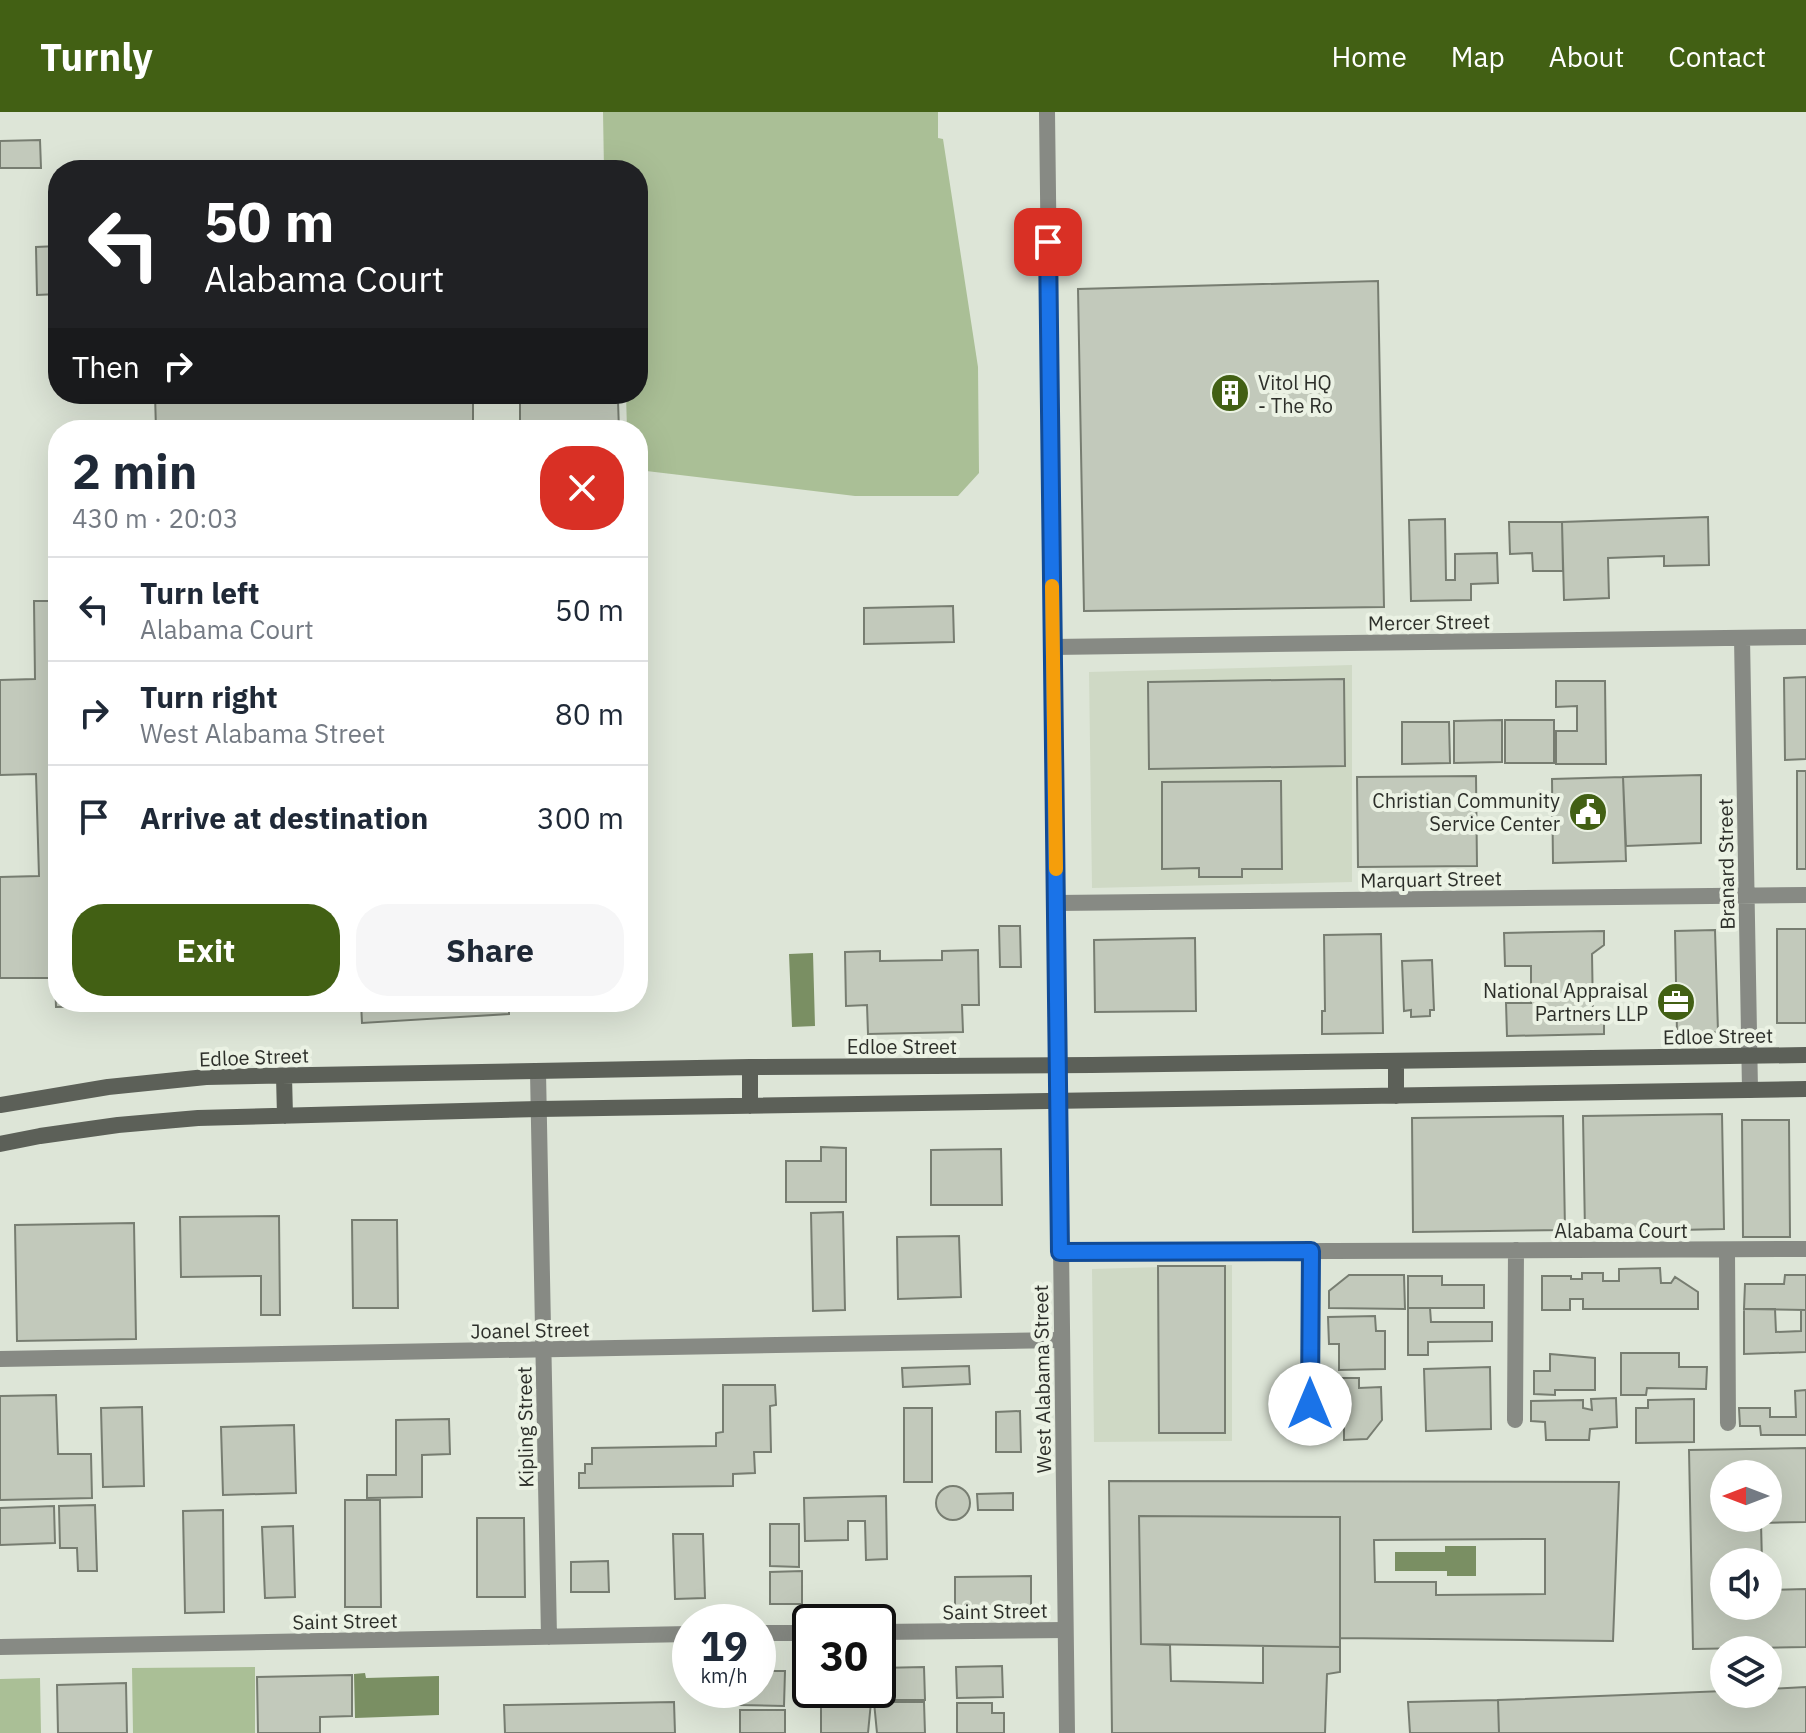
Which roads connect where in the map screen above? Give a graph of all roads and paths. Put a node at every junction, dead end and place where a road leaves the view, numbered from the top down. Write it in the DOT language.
graph roads {
  1 [pos="1047,112"];
  2 [pos="1806,637"];
  3 [pos="1742,638"];
  4 [pos="1053,647"];
  5 [pos="1806,895"];
  6 [pos="1746,896"];
  7 [pos="1056,903"];
  8 [pos="1806,1055"];
  9 [pos="1749,1056"];
  10 [pos="1396,1061"];
  11 [pos="1058,1065"];
  12 [pos="750,1067"];
  13 [pos="538,1072"];
  14 [pos="284,1076"];
  15 [pos="1806,1089"];
  16 [pos="1750,1090"];
  17 [pos="1396,1096"];
  18 [pos="1058,1101"];
  19 [pos="0,1105"];
  20 [pos="750,1106"];
  21 [pos="539,1109"];
  22 [pos="285,1116"];
  23 [pos="0,1144"];
  24 [pos="1806,1249"];
  25 [pos="1516,1250"];
  26 [pos="1727,1250"];
  27 [pos="1311,1251"];
  28 [pos="1060,1252"];
  29 [pos="1061,1340"];
  30 [pos="543,1349"];
  31 [pos="0,1359"];
  32 [pos="1515,1420"];
  33 [pos="1728,1423"];
  34 [pos="1310,1435"];
  35 [pos="1065,1630"];
  36 [pos="896,1632"];
  37 [pos="672,1634"];
  38 [pos="549,1637"];
  39 [pos="0,1647"];
  40 [pos="1067,1733"];
  1 -- 4 [label="street, West Alabama Street"];
  2 -- 3 [label="street, Mercer Street"];
  3 -- 4 [label="street, Mercer Street"];
  3 -- 6 [label="street, Branard Street"];
  4 -- 7 [label="street, West Alabama Street"];
  5 -- 6 [label="street, Marquart Street"];
  6 -- 7 [label="street, Marquart Street"];
  6 -- 9 [label="street, Branard Street"];
  7 -- 11 [label="street, West Alabama Street"];
  8 -- 9 [label="main road, Edloe Street"];
  9 -- 10 [label="main road, Edloe Street"];
  9 -- 16 [label="street, Branard Street"];
  10 -- 11 [label="main road, Edloe Street"];
  10 -- 17 [label="main road"];
  11 -- 12 [label="main road, Edloe Street"];
  11 -- 18 [label="street, West Alabama Street"];
  12 -- 13 [label="main road, Edloe Street"];
  12 -- 20 [label="main road"];
  13 -- 14 [label="main road, Edloe Street"];
  13 -- 21 [label="street, Kipling Street"];
  14 -- 19 [label="main road, Edloe Street"];
  14 -- 22 [label="main road"];
  15 -- 16 [label="main road"];
  16 -- 17 [label="main road"];
  17 -- 18 [label="main road"];
  18 -- 20 [label="main road"];
  18 -- 28 [label="street, West Alabama Street"];
  20 -- 21 [label="main road"];
  21 -- 22 [label="main road"];
  21 -- 30 [label="street, Kipling Street"];
  22 -- 23 [label="main road"];
  24 -- 26 [label="street, Alabama Court"];
  25 -- 26 [label="street, Alabama Court"];
  25 -- 27 [label="street, Alabama Court"];
  25 -- 32 [label="street"];
  26 -- 33 [label="street"];
  27 -- 28 [label="street, Alabama Court"];
  27 -- 34 [label="street"];
  28 -- 29 [label="street, West Alabama Street"];
  29 -- 30 [label="street, Joanel Street"];
  29 -- 35 [label="street, West Alabama Street"];
  30 -- 31 [label="street, Joanel Street"];
  30 -- 38 [label="street, Kipling Street"];
  35 -- 36 [label="street, Saint Street"];
  35 -- 40 [label="street, West Alabama Street"];
  37 -- 38 [label="street, Saint Street"];
  38 -- 39 [label="street, Saint Street"];
}
